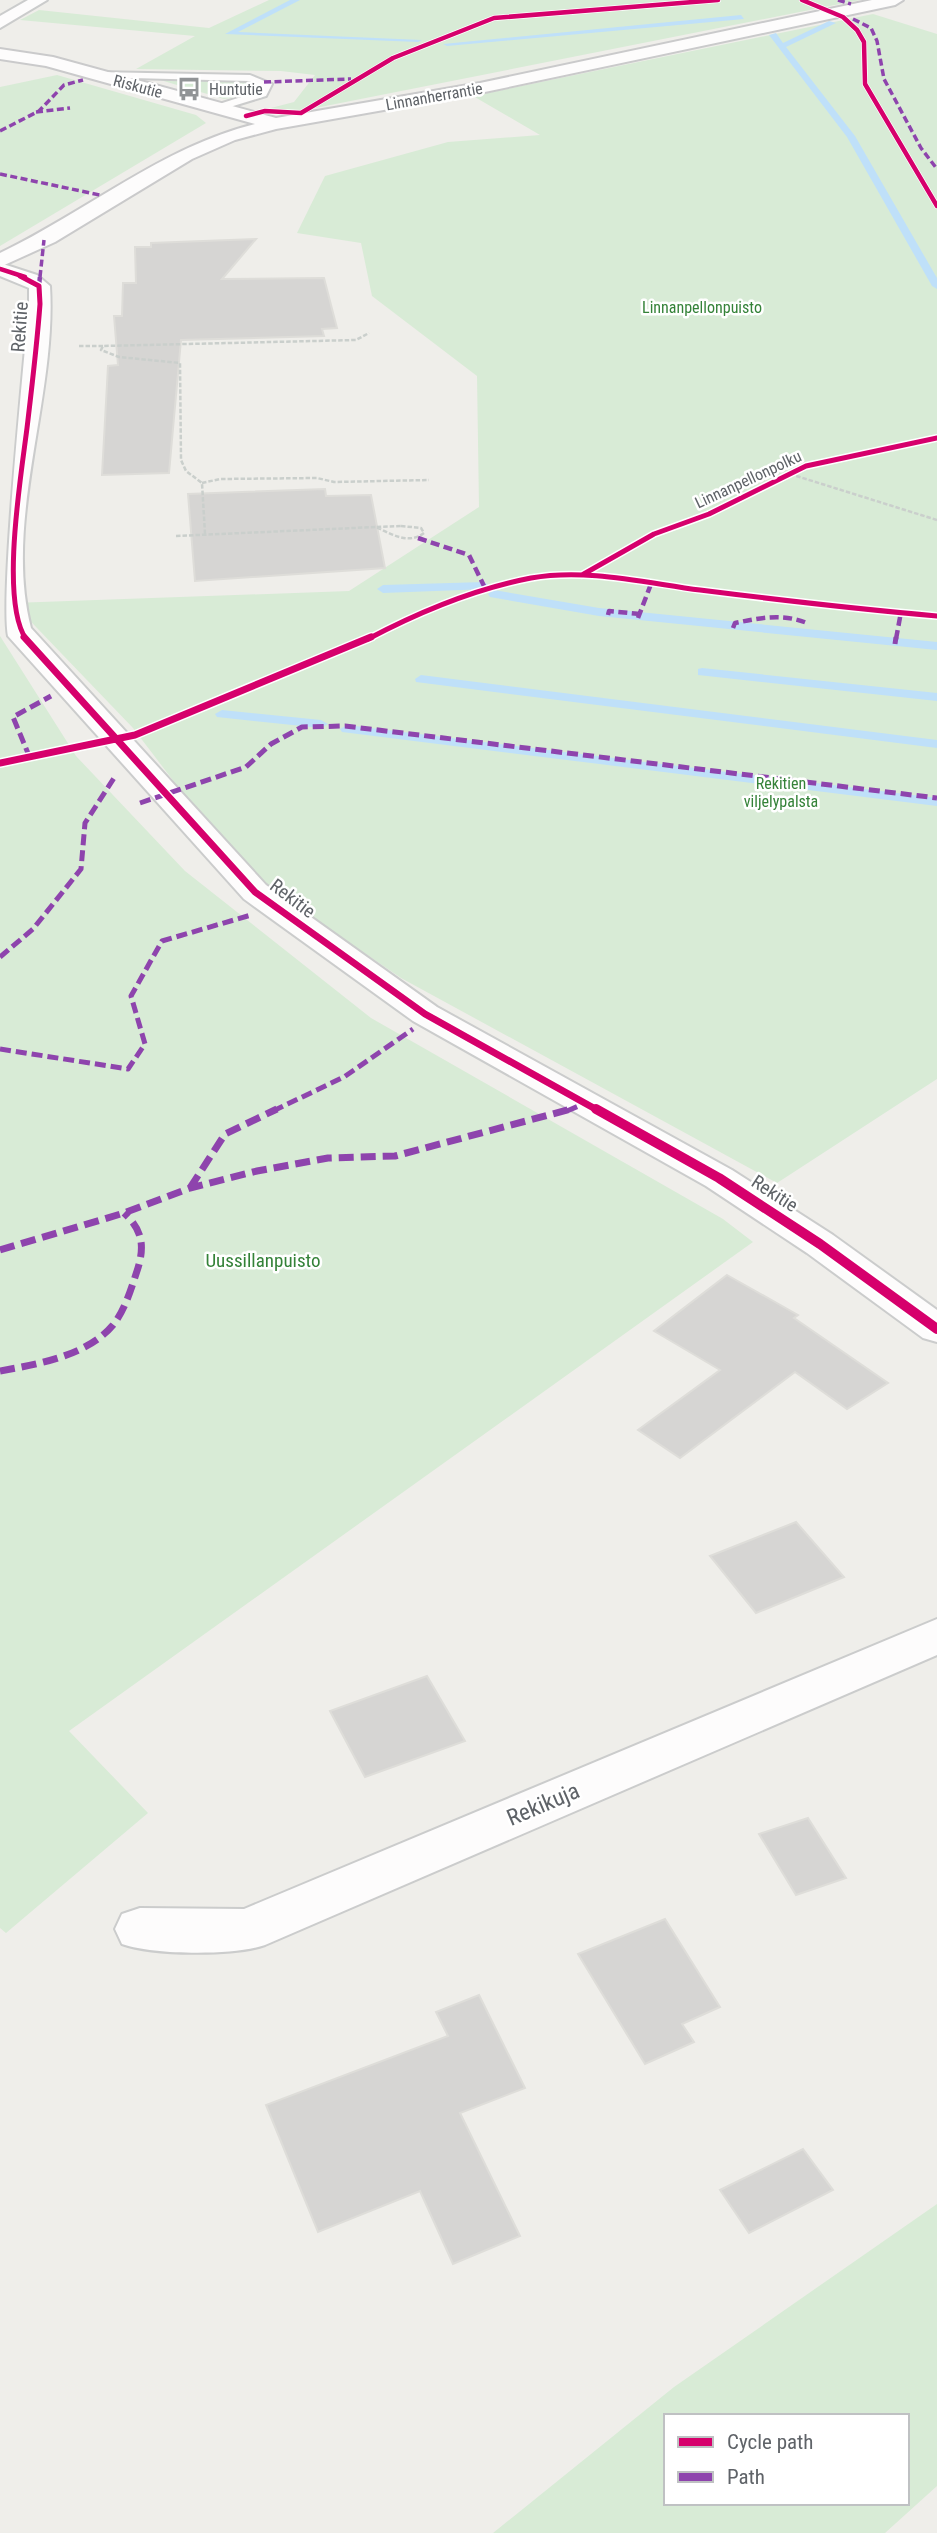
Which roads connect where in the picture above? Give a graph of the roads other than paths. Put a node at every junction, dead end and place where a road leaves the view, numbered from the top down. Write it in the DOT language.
graph roads {
  1 [pos="39,0"];
  2 [pos="895,0"];
  3 [pos="0,23"];
  4 [pos="0,54"];
  5 [pos="96,75"];
  6 [pos="217,108"];
  7 [pos="275,124"];
  8 [pos="0,261"];
  9 [pos="0,269"];
  10 [pos="937,1329"];
  11 [pos="937,1636"];
  12 [pos="140,1929"];
  1 -- 3 [label="street"];
  2 -- 7 [label="street, Linnanherrantie"];
  4 -- 5 [label="street, Riskutie"];
  5 -- 6 [label="street, Riskutie"];
  5 -- 6 [label="lane"];
  6 -- 7 [label="street, Riskutie"];
  7 -- 8 [label="street, Linnanherrantie"];
  9 -- 10 [label="street, Rekitie"];
  11 -- 12 [label="street, Rekikuja"];
}
